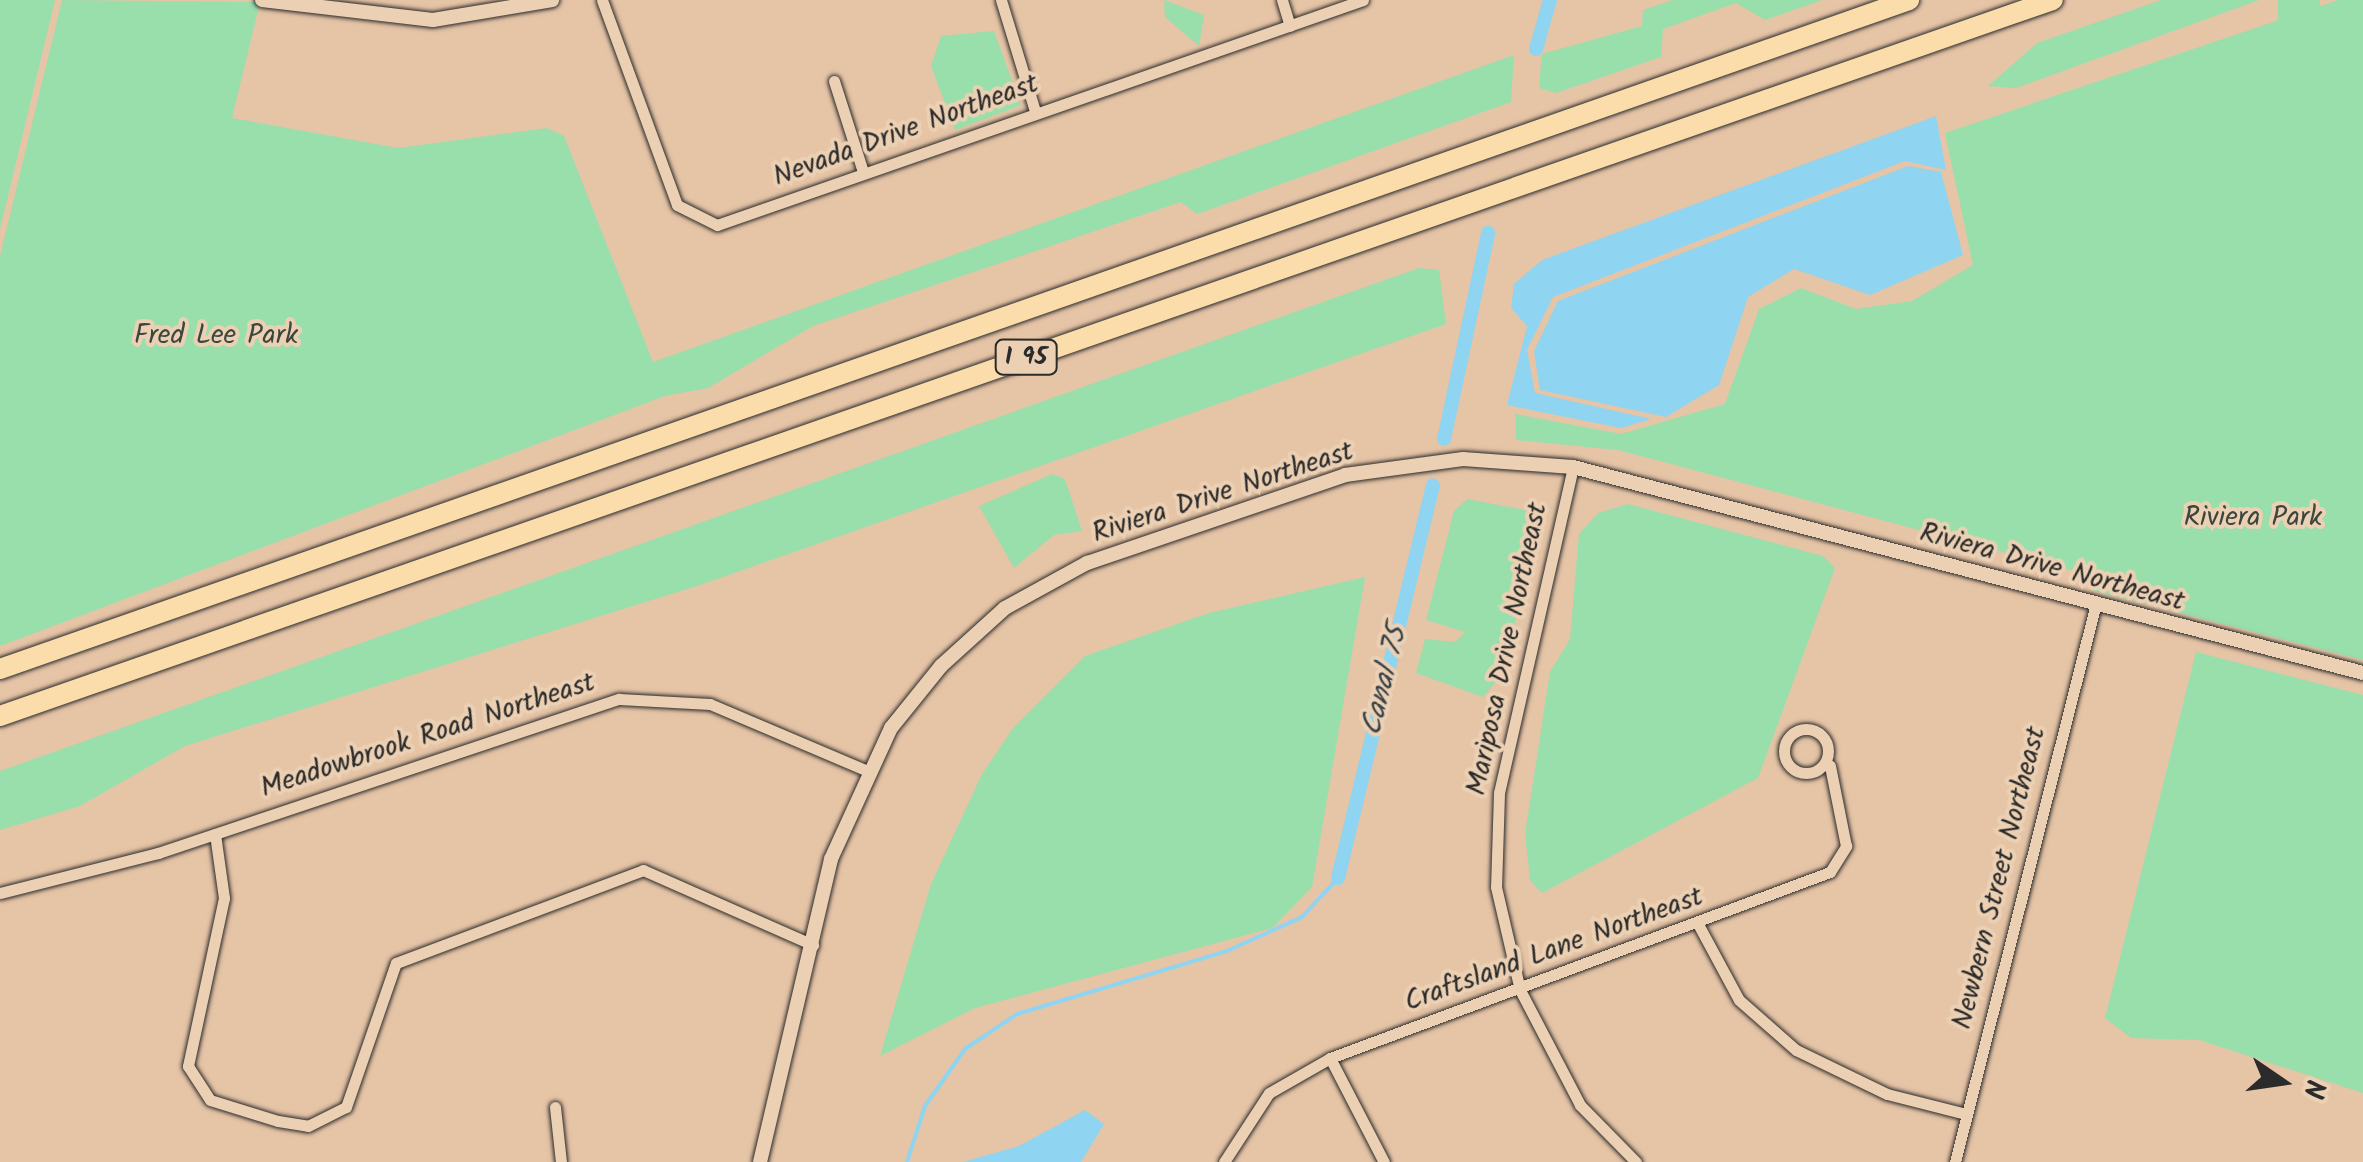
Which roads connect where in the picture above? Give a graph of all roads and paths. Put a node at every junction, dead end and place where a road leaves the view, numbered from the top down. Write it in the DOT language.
graph roads {
  1 [pos="262,0"];
  2 [pos="552,0"];
  3 [pos="602,0"];
  4 [pos="1001,0"];
  5 [pos="1282,0"];
  6 [pos="1364,0"];
  7 [pos="1909,0"];
  8 [pos="2053,0"];
  9 [pos="1290,26"];
  10 [pos="834,80"];
  11 [pos="1035,111"];
  12 [pos="863,172"];
  13 [pos="1572,468"];
  14 [pos="2094,607"];
  15 [pos="0,669"];
  16 [pos="2363,672"];
  17 [pos="0,716"];
  18 [pos="1830,766"];
  19 [pos="868,771"];
  20 [pos="216,834"];
  21 [pos="0,893"];
  22 [pos="1698,924"];
  23 [pos="813,944"];
  24 [pos="1520,990"];
  25 [pos="1330,1058"];
  26 [pos="554,1108"];
  27 [pos="1966,1114"];
  28 [pos="561,1162"];
  29 [pos="760,1162"];
  30 [pos="1224,1162"];
  31 [pos="1384,1162"];
  32 [pos="1636,1162"];
  33 [pos="1955,1162"];
  1 -- 2 [label="street"];
  3 -- 12 [label="street, Nevada Drive Northeast"];
  4 -- 11 [label="street"];
  5 -- 9 [label="street"];
  6 -- 9 [label="street, Nevada Drive Northeast"];
  7 -- 15 [label="highway, I 95"];
  8 -- 17 [label="highway, I 95"];
  9 -- 11 [label="street, Nevada Drive Northeast"];
  10 -- 12 [label="street"];
  11 -- 12 [label="street, Nevada Drive Northeast"];
  13 -- 14 [label="street, Riviera Drive Northeast"];
  13 -- 19 [label="street, Riviera Drive Northeast"];
  13 -- 24 [label="street, Mariposa Drive Northeast"];
  14 -- 16 [label="street, Riviera Drive Northeast"];
  14 -- 27 [label="street, Newbern Street Northeast"];
  18 -- 18 [label="street, Craftsland Lane Northeast"];
  18 -- 22 [label="street, Craftsland Lane Northeast"];
  19 -- 20 [label="street, Meadowbrook Road Northeast"];
  19 -- 23 [label="street, Riviera Drive Northeast"];
  20 -- 21 [label="street, Meadowbrook Road Northeast"];
  20 -- 23 [label="street"];
  22 -- 24 [label="street, Craftsland Lane Northeast"];
  22 -- 27 [label="street"];
  23 -- 29 [label="street, Riviera Drive Northeast"];
  24 -- 25 [label="street, Craftsland Lane Northeast"];
  24 -- 32 [label="street, Mariposa Drive Northeast"];
  25 -- 30 [label="street, Craftsland Lane Northeast"];
  25 -- 31 [label="street"];
  26 -- 28 [label="street"];
  27 -- 33 [label="street, Newbern Street Northeast"];
}
